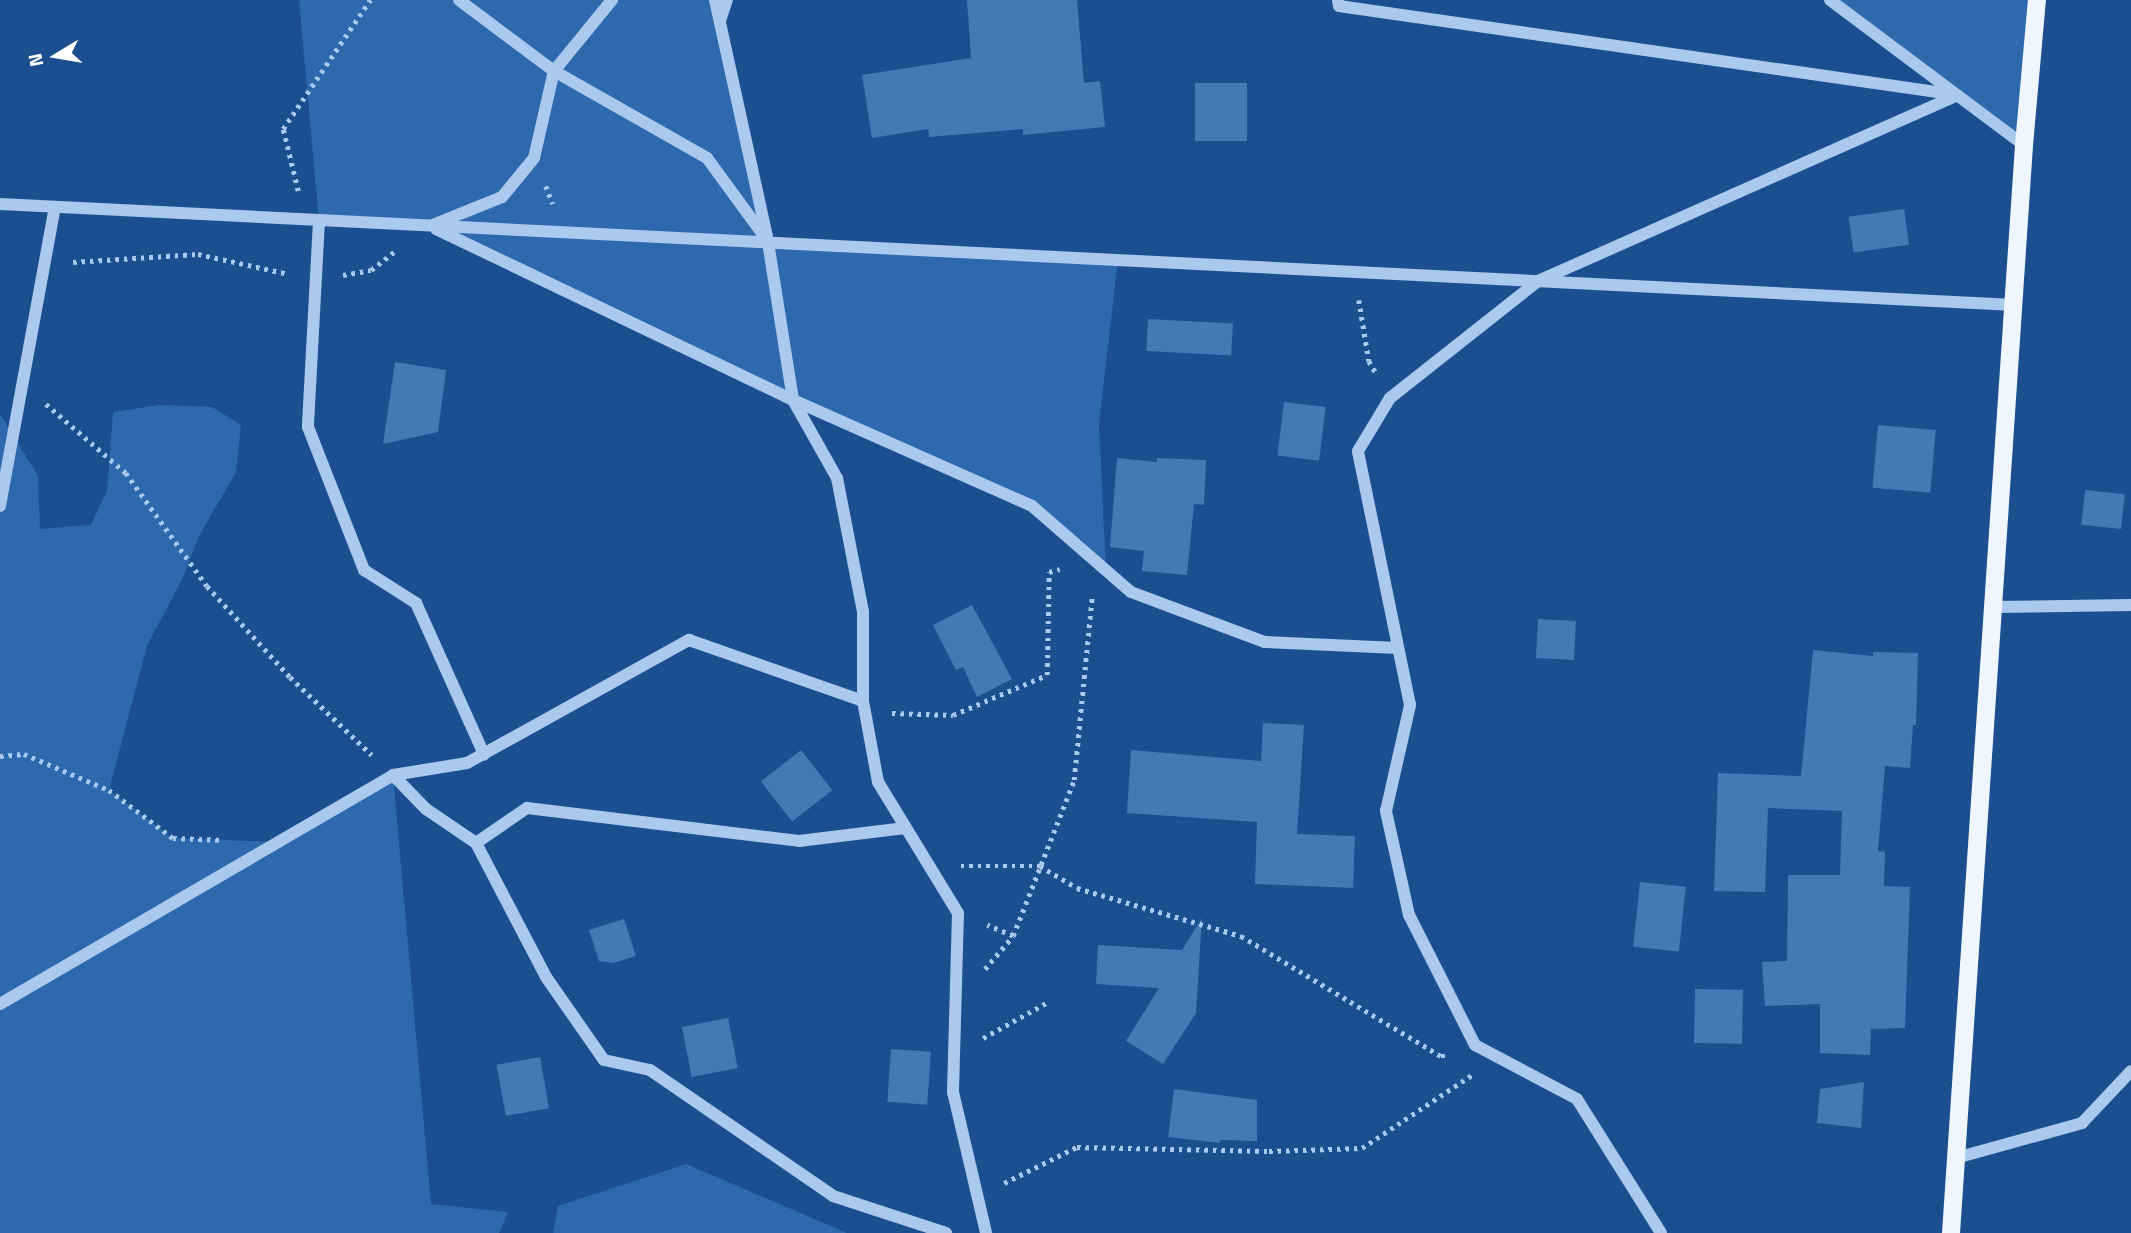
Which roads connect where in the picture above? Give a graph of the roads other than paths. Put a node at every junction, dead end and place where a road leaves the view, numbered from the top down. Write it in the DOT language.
graph roads {
  1 [pos="459,0"];
  2 [pos="612,0"];
  3 [pos="715,0"];
  4 [pos="727,0"];
  5 [pos="1338,0"];
  6 [pos="1830,0"];
  7 [pos="2037,0"];
  8 [pos="719,22"];
  9 [pos="554,71"];
  10 [pos="1957,95"];
  11 [pos="2024,145"];
  12 [pos="0,204"];
  13 [pos="55,207"];
  14 [pos="319,221"];
  15 [pos="429,226"];
  16 [pos="768,242"];
  17 [pos="1538,281"];
  18 [pos="2014,305"];
  19 [pos="793,400"];
  20 [pos="0,506"];
  21 [pos="2131,605"];
  22 [pos="1993,607"];
  23 [pos="1398,648"];
  24 [pos="864,707"];
  25 [pos="484,754"];
  26 [pos="393,775"];
  27 [pos="905,828"];
  28 [pos="476,843"];
  29 [pos="0,1004"];
  30 [pos="2131,1071"];
  31 [pos="1956,1158"];
  32 [pos="946,1233"];
  33 [pos="986,1233"];
  34 [pos="1661,1233"];
  35 [pos="1951,1233"];
  1 -- 9 [label="street"];
  2 -- 9 [label="street"];
  3 -- 8 [label="street"];
  4 -- 8 [label="street"];
  5 -- 10 [label="street"];
  6 -- 10 [label="street"];
  7 -- 11 [label="main road"];
  8 -- 16 [label="street"];
  9 -- 15 [label="street"];
  9 -- 16 [label="street"];
  10 -- 11 [label="street"];
  10 -- 17 [label="street"];
  11 -- 18 [label="main road"];
  12 -- 13 [label="street"];
  13 -- 14 [label="street"];
  13 -- 20 [label="street"];
  14 -- 15 [label="street"];
  14 -- 25 [label="street"];
  15 -- 16 [label="street"];
  15 -- 19 [label="street"];
  16 -- 17 [label="street"];
  16 -- 19 [label="street"];
  17 -- 18 [label="street"];
  17 -- 23 [label="street"];
  18 -- 22 [label="main road"];
  19 -- 23 [label="street"];
  19 -- 24 [label="street"];
  21 -- 22 [label="street"];
  22 -- 31 [label="main road"];
  23 -- 34 [label="street"];
  24 -- 25 [label="street"];
  24 -- 27 [label="street"];
  25 -- 26 [label="street"];
  26 -- 28 [label="street"];
  26 -- 29 [label="street"];
  27 -- 28 [label="street"];
  27 -- 33 [label="street"];
  28 -- 32 [label="street"];
  30 -- 31 [label="street"];
  31 -- 35 [label="main road"];
}
